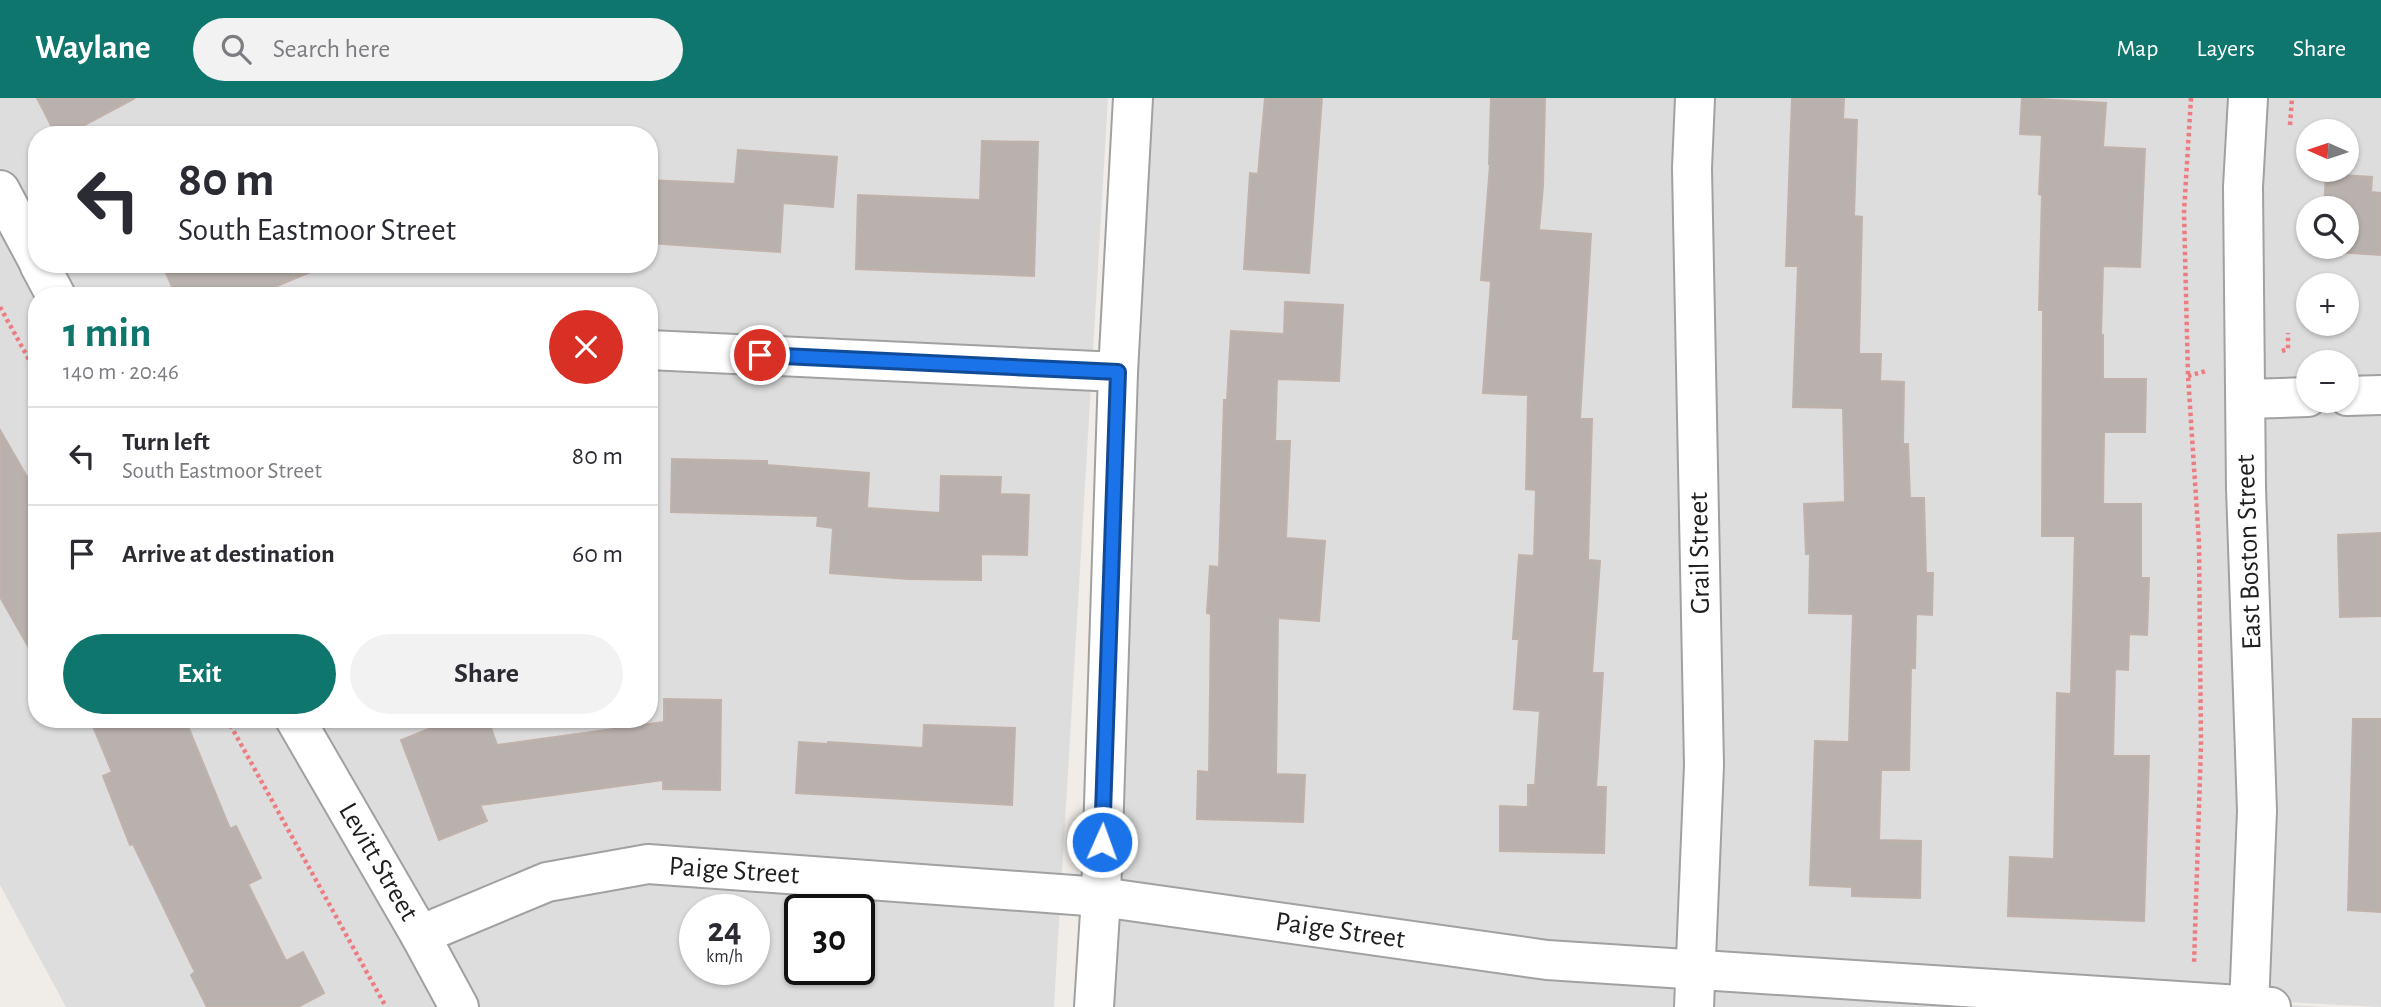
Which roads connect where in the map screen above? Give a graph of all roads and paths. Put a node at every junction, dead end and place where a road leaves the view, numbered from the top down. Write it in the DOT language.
graph roads {
  1 [pos="1133,98"];
  2 [pos="1695,98"];
  3 [pos="2191,98"];
  4 [pos="2248,98"];
  5 [pos="0,190"];
  6 [pos="28,242"];
  7 [pos="0,307"];
  8 [pos="658,350"];
  9 [pos="28,358"];
  10 [pos="1118,372"];
  11 [pos="2381,394"];
  12 [pos="2359,395"];
  13 [pos="2296,397"];
  14 [pos="2246,399"];
  15 [pos="232,728"];
  16 [pos="300,728"];
  17 [pos="1101,897"];
  18 [pos="421,935"];
  19 [pos="2194,965"];
  20 [pos="1695,988"];
  21 [pos="2260,1006"];
  22 [pos="386,1007"];
  23 [pos="459,1007"];
  24 [pos="1094,1007"];
  1 -- 10 [label="street"];
  2 -- 20 [label="street, Grail Street"];
  3 -- 19 [label="path"];
  4 -- 14 [label="street, East Boston Street"];
  5 -- 6 [label="street"];
  7 -- 9 [label="path"];
  8 -- 10 [label="street"];
  10 -- 17 [label="street"];
  11 -- 12 [label="street"];
  13 -- 14 [label="street"];
  14 -- 21 [label="street, East Boston Street"];
  15 -- 22 [label="path"];
  16 -- 18 [label="street, Levitt Street"];
  17 -- 18 [label="street, Paige Street"];
  17 -- 20 [label="street, Paige Street"];
  17 -- 24 [label="street"];
  18 -- 23 [label="street, Levitt Street"];
  20 -- 21 [label="street, Paige Street"];
}
